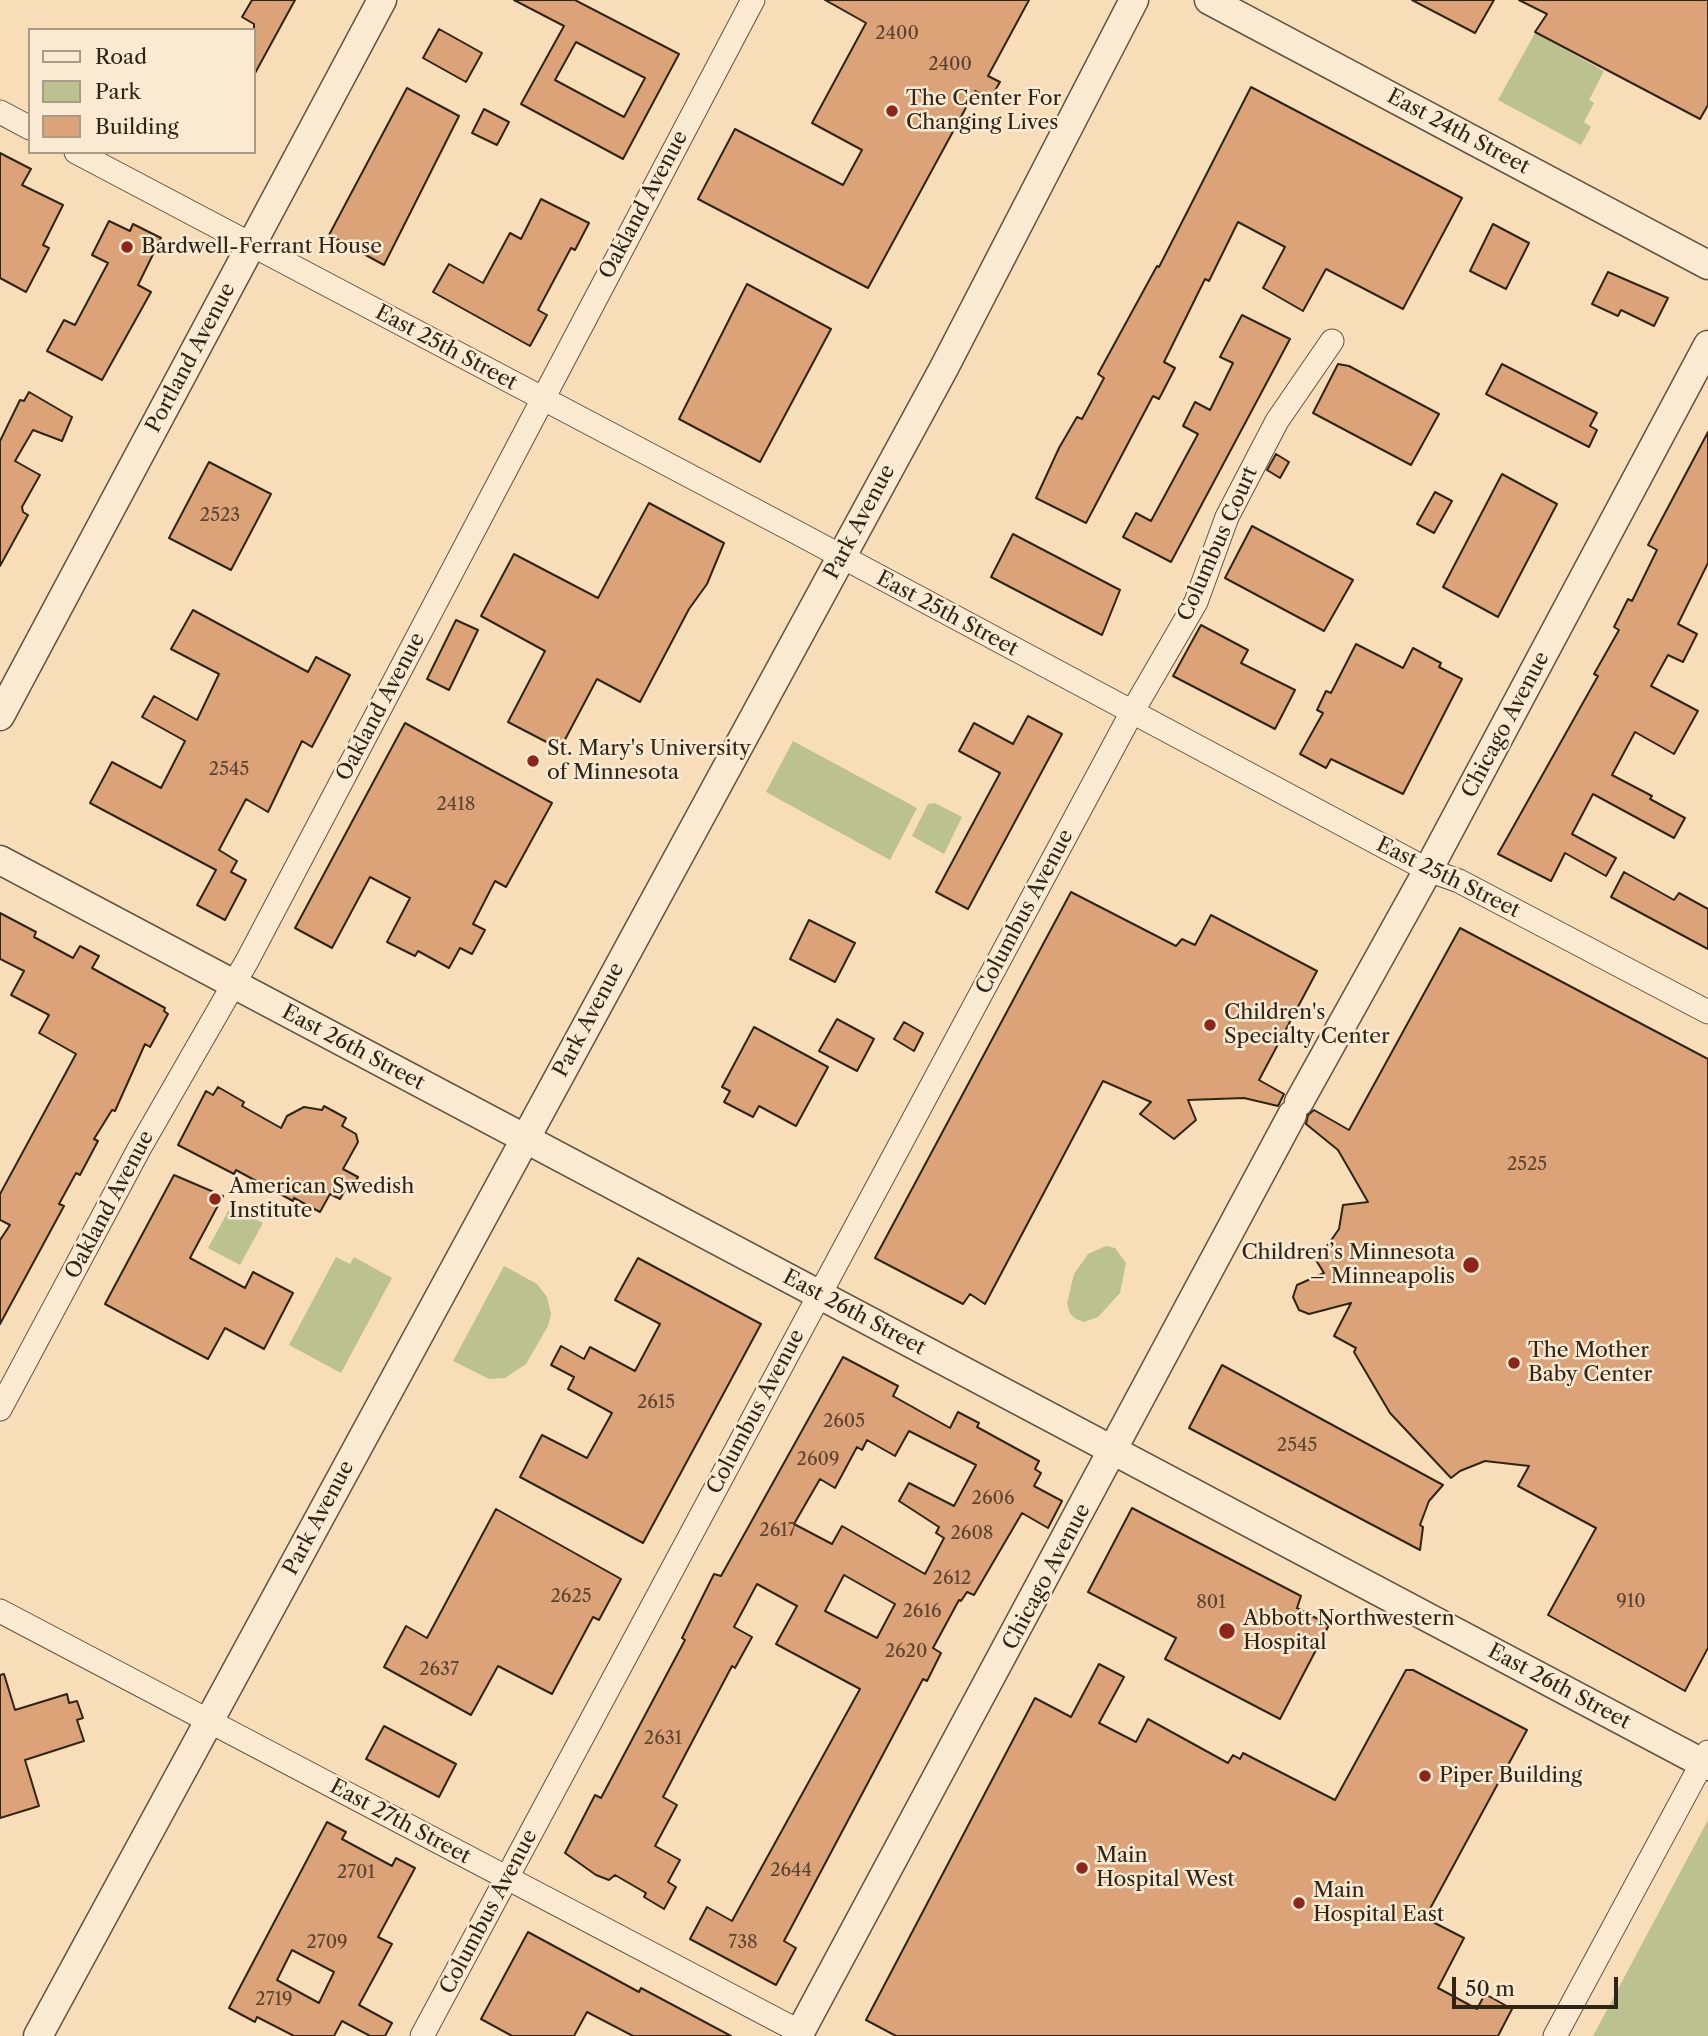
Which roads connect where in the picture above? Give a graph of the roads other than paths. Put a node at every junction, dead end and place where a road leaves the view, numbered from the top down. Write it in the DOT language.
graph roads {
  1 [pos="382,0"];
  2 [pos="753,0"];
  3 [pos="1134,0"];
  4 [pos="1209,0"];
  5 [pos="0,112"];
  6 [pos="28,127"];
  7 [pos="80,154"];
  8 [pos="251,245"];
  9 [pos="1708,265"];
  10 [pos="1332,341"];
  11 [pos="1708,345"];
  12 [pos="542,398"];
  13 [pos="841,557"];
  14 [pos="1131,713"];
  15 [pos="0,716"];
  16 [pos="0,860"];
  17 [pos="1428,870"];
  18 [pos="234,984"];
  19 [pos="1708,1012"];
  20 [pos="525,1139"];
  21 [pos="819,1294"];
  22 [pos="0,1409"];
  23 [pos="1113,1451"];
  24 [pos="0,1611"];
  25 [pos="210,1722"];
  26 [pos="1706,1760"];
  27 [pos="508,1880"];
  28 [pos="799,2034"];
  29 [pos="38,2036"];
  30 [pos="422,2036"];
  31 [pos="1555,2036"];
  1 -- 8 [label="street, Portland Avenue"];
  2 -- 12 [label="street, Oakland Avenue"];
  3 -- 13 [label="street, Park Avenue"];
  4 -- 9 [label="street, East 24th Street"];
  5 -- 6 [label="street"];
  7 -- 8 [label="street, East 25th Street"];
  8 -- 12 [label="street, East 25th Street"];
  8 -- 15 [label="street, Portland Avenue"];
  10 -- 14 [label="street, Columbus Court"];
  11 -- 17 [label="street, Chicago Avenue"];
  12 -- 13 [label="street, East 25th Street"];
  12 -- 18 [label="street, Oakland Avenue"];
  13 -- 14 [label="street, East 25th Street"];
  13 -- 20 [label="street, Park Avenue"];
  14 -- 17 [label="street, East 25th Street"];
  14 -- 21 [label="street, Columbus Avenue"];
  16 -- 18 [label="street, East 26th Street"];
  17 -- 19 [label="street, East 25th Street"];
  17 -- 23 [label="street, Chicago Avenue"];
  18 -- 20 [label="street, East 26th Street"];
  18 -- 22 [label="street, Oakland Avenue"];
  20 -- 21 [label="street, East 26th Street"];
  20 -- 25 [label="street, Park Avenue"];
  21 -- 23 [label="street, East 26th Street"];
  21 -- 27 [label="street, Columbus Avenue"];
  23 -- 26 [label="street, East 26th Street"];
  23 -- 28 [label="street, Chicago Avenue"];
  24 -- 25 [label="street, East 27th Street"];
  25 -- 27 [label="street, East 27th Street"];
  25 -- 29 [label="street, Park Avenue"];
  26 -- 31 [label="street"];
  27 -- 28 [label="street, East 27th Street"];
  27 -- 30 [label="street, Columbus Avenue"];
}
